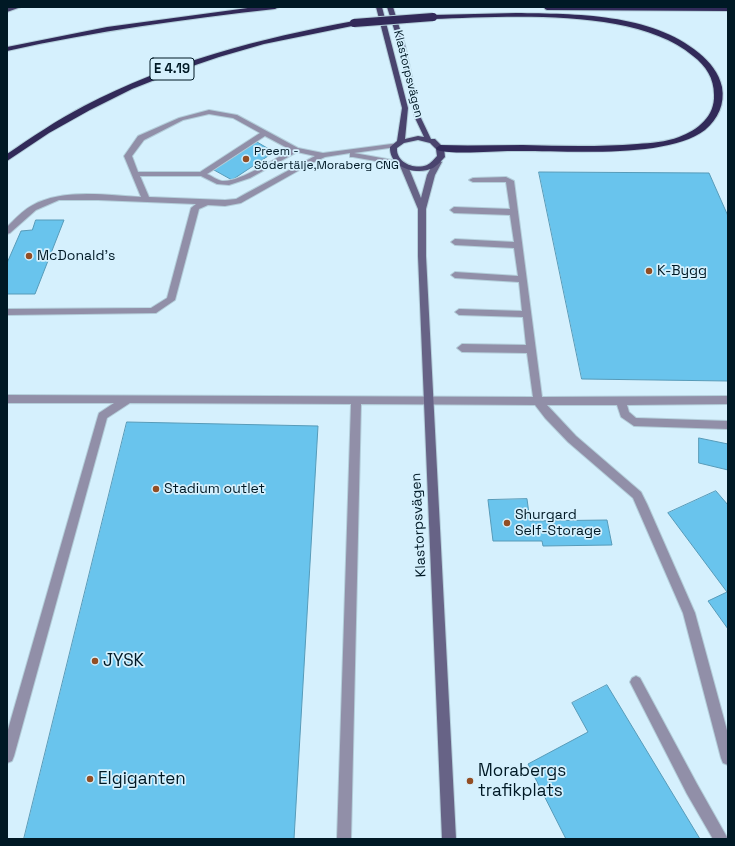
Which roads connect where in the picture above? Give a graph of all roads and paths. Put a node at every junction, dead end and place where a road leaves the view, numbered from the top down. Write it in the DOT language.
graph roads {
  1 [pos="275,7"];
  2 [pos="379,7"];
  3 [pos="390,7"];
  4 [pos="728,9"];
  5 [pos="433,15"];
  6 [pos="7,48"];
  7 [pos="265,133"];
  8 [pos="429,141"];
  9 [pos="398,143"];
  10 [pos="440,148"];
  11 [pos="296,150"];
  12 [pos="341,153"];
  13 [pos="323,155"];
  14 [pos="7,158"];
  15 [pos="438,162"];
  16 [pos="401,164"];
  17 [pos="135,174"];
  18 [pos="202,174"];
  19 [pos="473,180"];
  20 [pos="146,199"];
  21 [pos="207,202"];
  22 [pos="422,209"];
  23 [pos="454,210"];
  24 [pos="513,212"];
  25 [pos="7,231"];
  26 [pos="455,242"];
  27 [pos="518,245"];
  28 [pos="455,275"];
  29 [pos="522,279"];
  30 [pos="7,312"];
  31 [pos="459,312"];
  32 [pos="527,314"];
  33 [pos="462,348"];
  34 [pos="531,349"];
  35 [pos="7,399"];
  36 [pos="127,400"];
  37 [pos="356,400"];
  38 [pos="428,400"];
  39 [pos="728,400"];
  40 [pos="538,401"];
  41 [pos="621,401"];
  42 [pos="728,425"];
  43 [pos="636,682"];
  44 [pos="7,756"];
  45 [pos="728,758"];
  46 [pos="344,839"];
  47 [pos="449,839"];
  48 [pos="721,839"];
  1 -- 6 [label="highway"];
  2 -- 9 [label="main road, Klastorpsvägen"];
  3 -- 8 [label="main road, Klastorpsvägen"];
  4 -- 5 [label="highway"];
  5 -- 10 [label="highway"];
  5 -- 14 [label="highway, E 4.19, bridge"];
  7 -- 11 [label="lane"];
  7 -- 17 [label="lane"];
  7 -- 18 [label="lane"];
  8 -- 9 [label="main road"];
  8 -- 10 [label="main road"];
  9 -- 12 [label="lane"];
  9 -- 16 [label="main road"];
  10 -- 15 [label="main road"];
  11 -- 13 [label="lane"];
  11 -- 18 [label="lane"];
  12 -- 13 [label="lane"];
  12 -- 16 [label="lane"];
  13 -- 21 [label="lane"];
  15 -- 16 [label="main road"];
  15 -- 22 [label="street, Klastorpsvägen"];
  16 -- 22 [label="street, Klastorpsvägen"];
  17 -- 18 [label="lane"];
  17 -- 20 [label="lane"];
  19 -- 24 [label="lane"];
  20 -- 21 [label="lane"];
  20 -- 25 [label="lane"];
  21 -- 30 [label="lane"];
  22 -- 38 [label="street, Klastorpsvägen"];
  23 -- 24 [label="lane"];
  24 -- 27 [label="lane"];
  26 -- 27 [label="lane"];
  27 -- 29 [label="lane"];
  28 -- 29 [label="lane"];
  29 -- 32 [label="lane"];
  31 -- 32 [label="lane"];
  32 -- 34 [label="lane"];
  33 -- 34 [label="lane"];
  34 -- 40 [label="lane"];
  35 -- 36 [label="lane"];
  36 -- 37 [label="lane"];
  36 -- 44 [label="lane"];
  37 -- 38 [label="lane"];
  37 -- 46 [label="lane"];
  38 -- 40 [label="lane"];
  38 -- 47 [label="street, Klastorpsvägen"];
  39 -- 41 [label="lane"];
  40 -- 41 [label="lane"];
  40 -- 45 [label="lane"];
  41 -- 42 [label="lane"];
  43 -- 48 [label="lane"];
}
